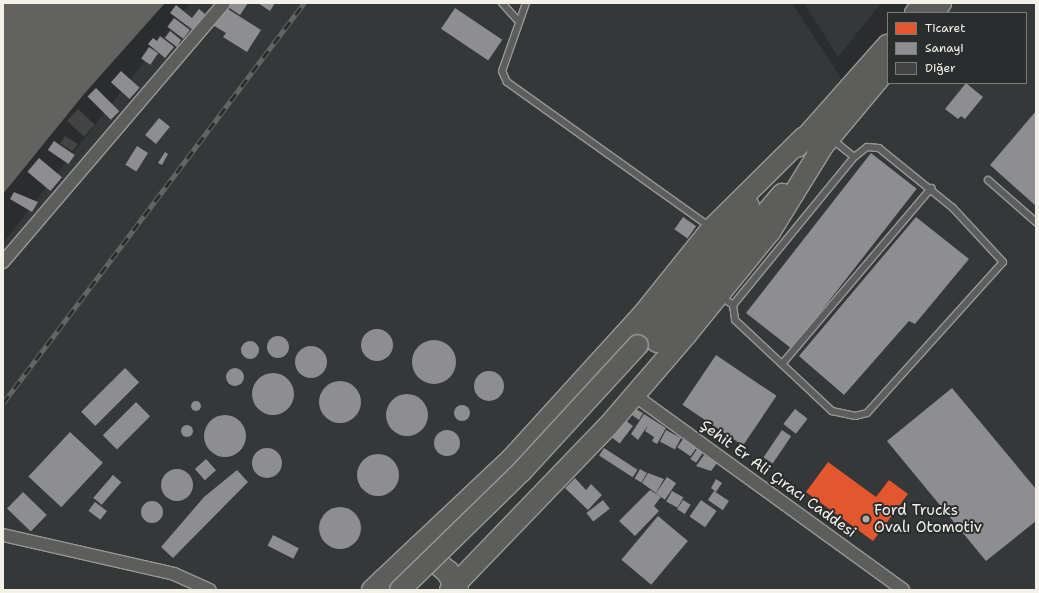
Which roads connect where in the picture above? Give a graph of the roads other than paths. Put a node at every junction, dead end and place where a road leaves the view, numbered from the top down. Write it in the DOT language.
graph roads {
  1 [pos="224,3"];
  2 [pos="502,3"];
  3 [pos="526,3"];
  4 [pos="924,3"];
  5 [pos="941,3"];
  6 [pos="916,12"];
  7 [pos="934,12"];
  8 [pos="519,22"];
  9 [pos="887,45"];
  10 [pos="887,69"];
  11 [pos="804,137"];
  12 [pos="828,140"];
  13 [pos="854,157"];
  14 [pos="988,180"];
  15 [pos="931,188"];
  16 [pos="1036,222"];
  17 [pos="712,228"];
  18 [pos="3,262"];
  19 [pos="726,300"];
  20 [pos="642,350"];
  21 [pos="782,364"];
  22 [pos="634,395"];
  23 [pos="3,535"];
  24 [pos="419,547"];
  25 [pos="385,588"];
  26 [pos="454,589"];
  27 [pos="210,590"];
  28 [pos="420,590"];
  29 [pos="903,590"];
  1 -- 18 [label="street"];
  2 -- 8 [label="lane"];
  3 -- 8 [label="lane"];
  4 -- 6 [label="highway"];
  5 -- 7 [label="highway"];
  8 -- 17 [label="lane"];
  9 -- 11 [label="highway"];
  10 -- 12 [label="highway"];
  11 -- 17 [label="highway"];
  11 -- 20 [label="highway"];
  12 -- 13 [label="lane"];
  12 -- 19 [label="highway"];
  12 -- 20 [label="highway"];
  13 -- 15 [label="lane"];
  13 -- 19 [label="lane"];
  14 -- 16 [label="lane"];
  15 -- 21 [label="lane"];
  15 -- 21 [label="lane"];
  17 -- 24 [label="highway"];
  19 -- 21 [label="lane"];
  19 -- 22 [label="highway"];
  20 -- 25 [label="highway, bridge"];
  20 -- 28 [label="highway"];
  22 -- 26 [label="highway"];
  22 -- 29 [label="street, Şehit Er Ali Çıracı Caddesi"];
  23 -- 27 [label="street"];
  24 -- 25 [label="highway"];
  24 -- 26 [label="highway"];
}
